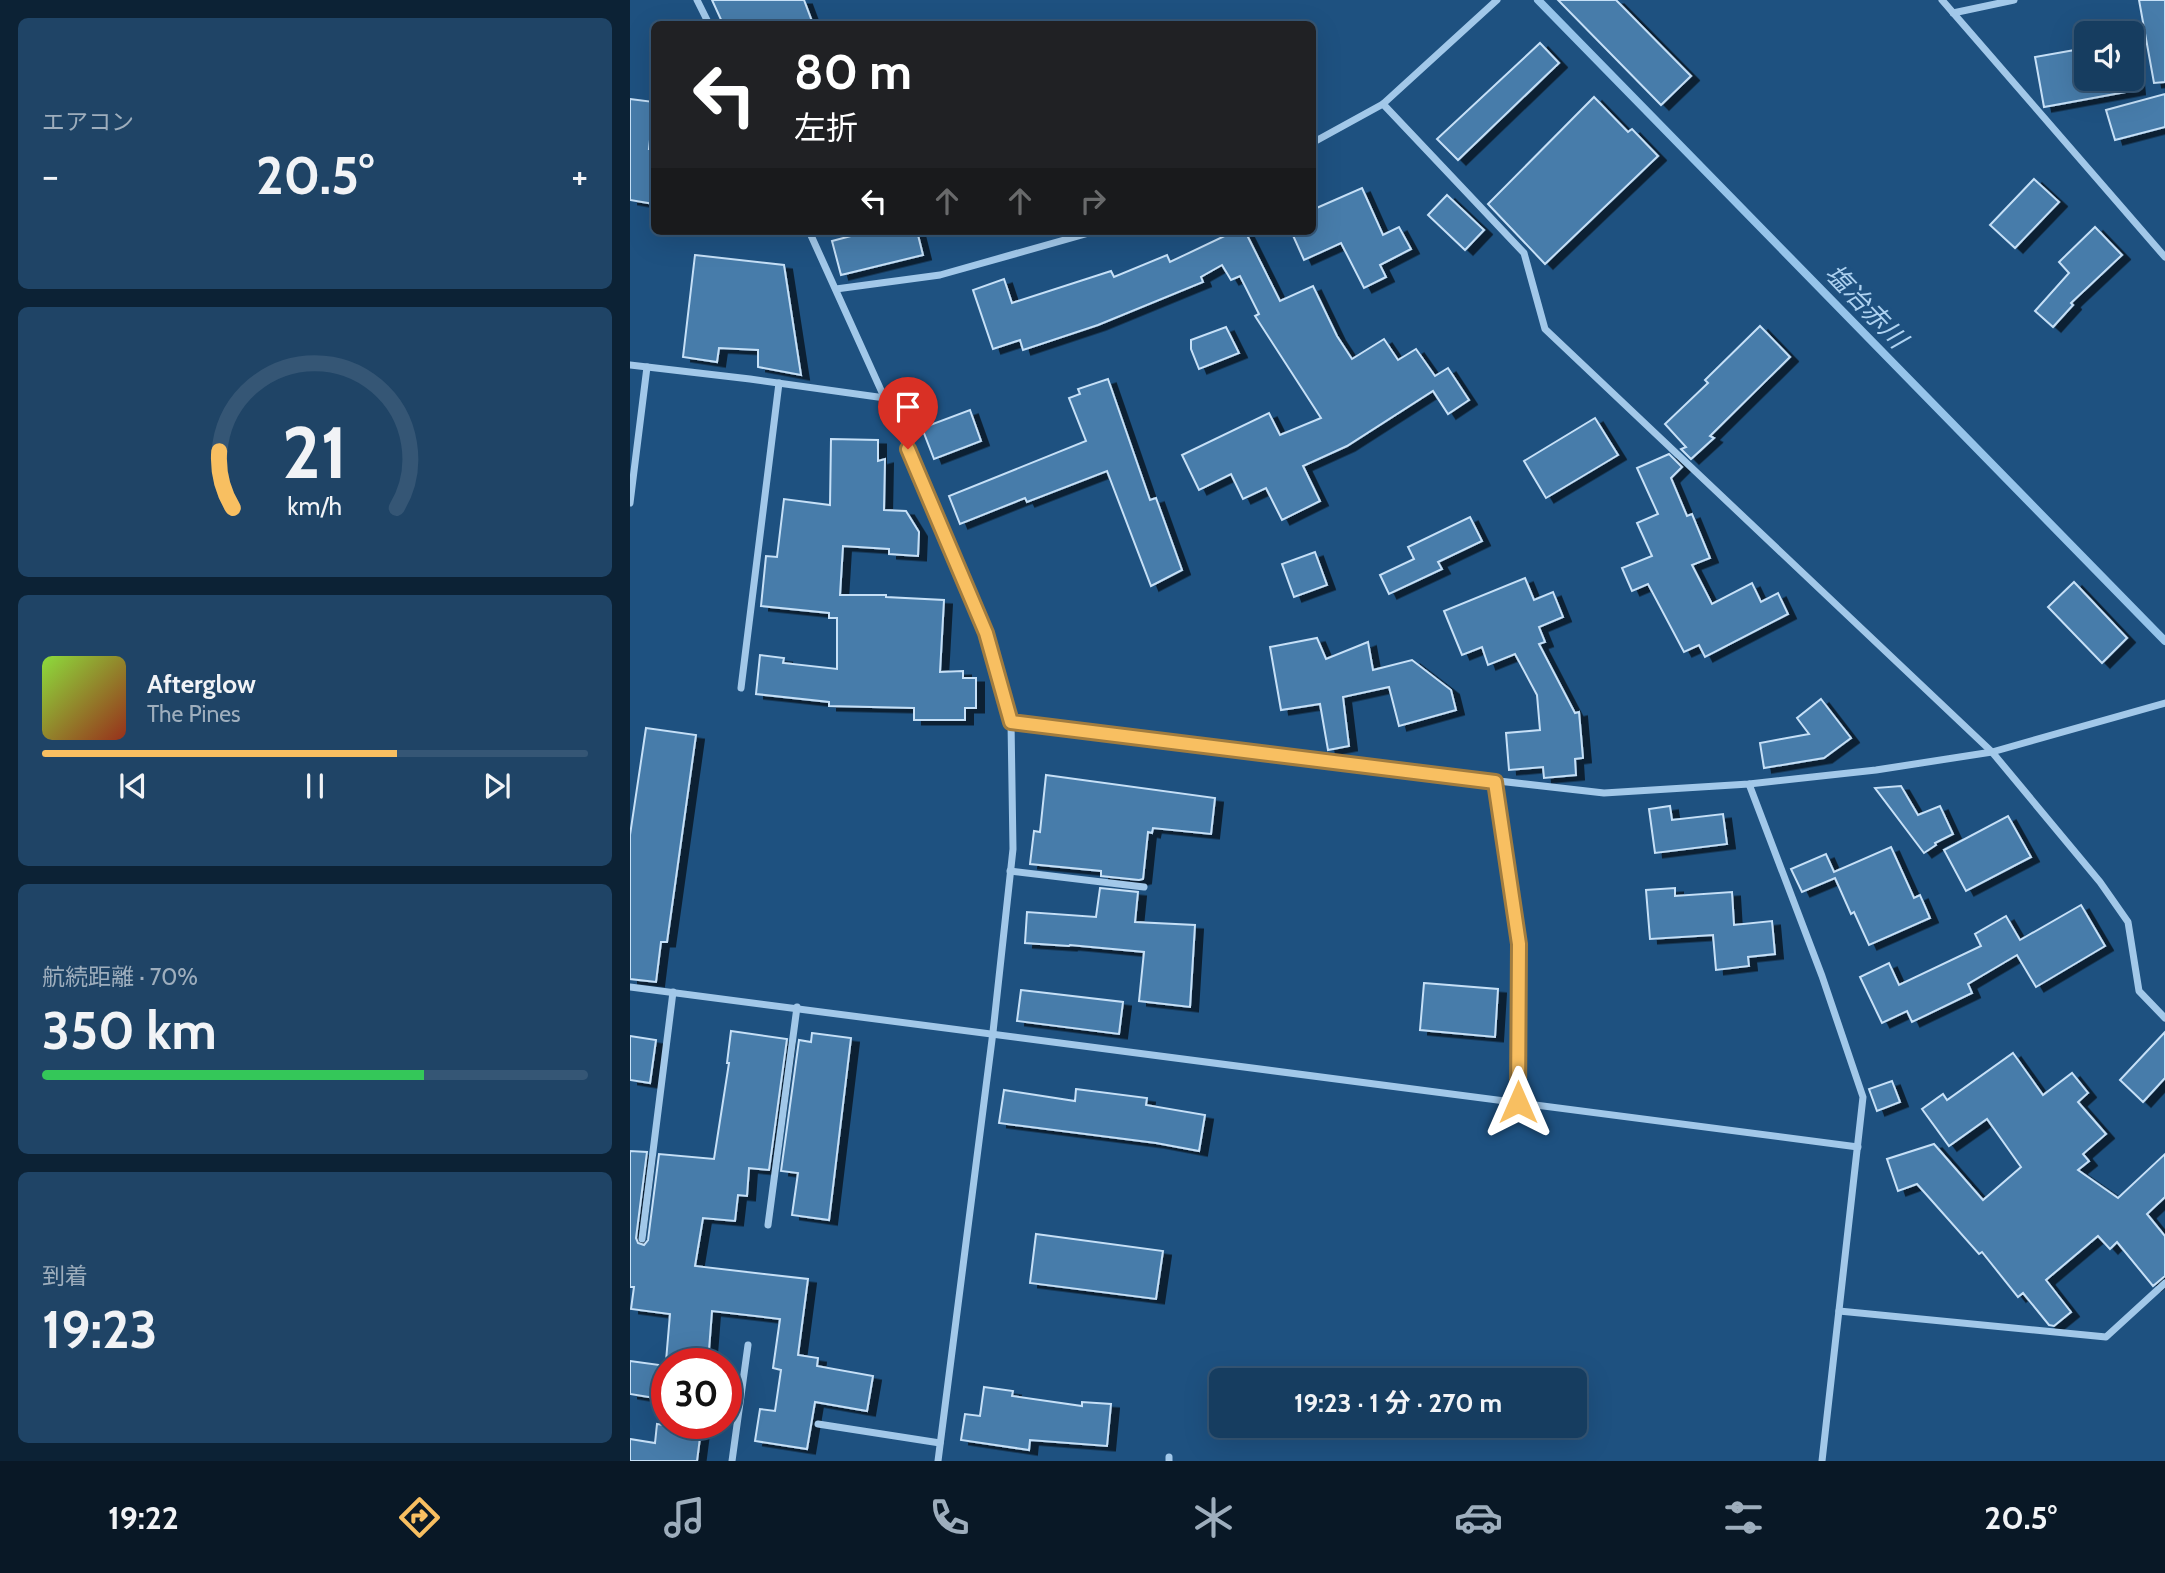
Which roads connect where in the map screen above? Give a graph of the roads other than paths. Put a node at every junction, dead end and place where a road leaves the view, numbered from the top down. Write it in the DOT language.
graph roads {
  1 [pos="697,0"];
  2 [pos="1497,0"];
  3 [pos="1942,0"];
  4 [pos="2014,0"];
  5 [pos="1953,13"];
  6 [pos="708,21"];
  7 [pos="1383,104"];
  8 [pos="1316,141"];
  9 [pos="810,235"];
  10 [pos="1082,235"];
  11 [pos="2165,257"];
  12 [pos="836,289"];
  13 [pos="630,365"];
  14 [pos="647,367"];
  15 [pos="779,383"];
  16 [pos="885,398"];
  17 [pos="630,503"];
  18 [pos="741,688"];
  19 [pos="2165,704"];
  20 [pos="1011,722"];
  21 [pos="1992,752"];
  22 [pos="1495,782"];
  23 [pos="1749,784"];
  24 [pos="1010,871"];
  25 [pos="1144,887"];
  26 [pos="630,987"];
  27 [pos="673,992"];
  28 [pos="797,1007"];
  29 [pos="2165,1018"];
  30 [pos="993,1032"];
  31 [pos="1518,1102"];
  32 [pos="1858,1147"];
  33 [pos="768,1225"];
  34 [pos="642,1239"];
  35 [pos="2165,1283"];
  36 [pos="1839,1311"];
  37 [pos="747,1345"];
  38 [pos="818,1424"];
  39 [pos="940,1443"];
  40 [pos="732,1461"];
  41 [pos="938,1461"];
  42 [pos="1822,1461"];
  1 -- 6 [label="street"];
  2 -- 7 [label="street"];
  3 -- 5 [label="street"];
  4 -- 5 [label="street"];
  5 -- 11 [label="street"];
  7 -- 8 [label="street"];
  7 -- 21 [label="street"];
  9 -- 12 [label="street"];
  10 -- 12 [label="street"];
  12 -- 16 [label="street"];
  13 -- 14 [label="street"];
  14 -- 15 [label="street"];
  14 -- 17 [label="street"];
  15 -- 16 [label="street"];
  15 -- 18 [label="street"];
  16 -- 20 [label="street"];
  19 -- 21 [label="street"];
  20 -- 22 [label="street"];
  20 -- 24 [label="street"];
  21 -- 23 [label="street"];
  21 -- 29 [label="street"];
  22 -- 23 [label="street"];
  22 -- 31 [label="street"];
  23 -- 32 [label="street"];
  24 -- 25 [label="street"];
  24 -- 30 [label="street"];
  26 -- 27 [label="street"];
  27 -- 28 [label="street"];
  27 -- 34 [label="street"];
  28 -- 30 [label="street"];
  28 -- 33 [label="street"];
  30 -- 31 [label="street"];
  30 -- 39 [label="street"];
  31 -- 32 [label="street"];
  32 -- 36 [label="street"];
  35 -- 36 [label="street"];
  36 -- 42 [label="street"];
  37 -- 40 [label="street"];
  38 -- 39 [label="street"];
  39 -- 41 [label="street"];
}
